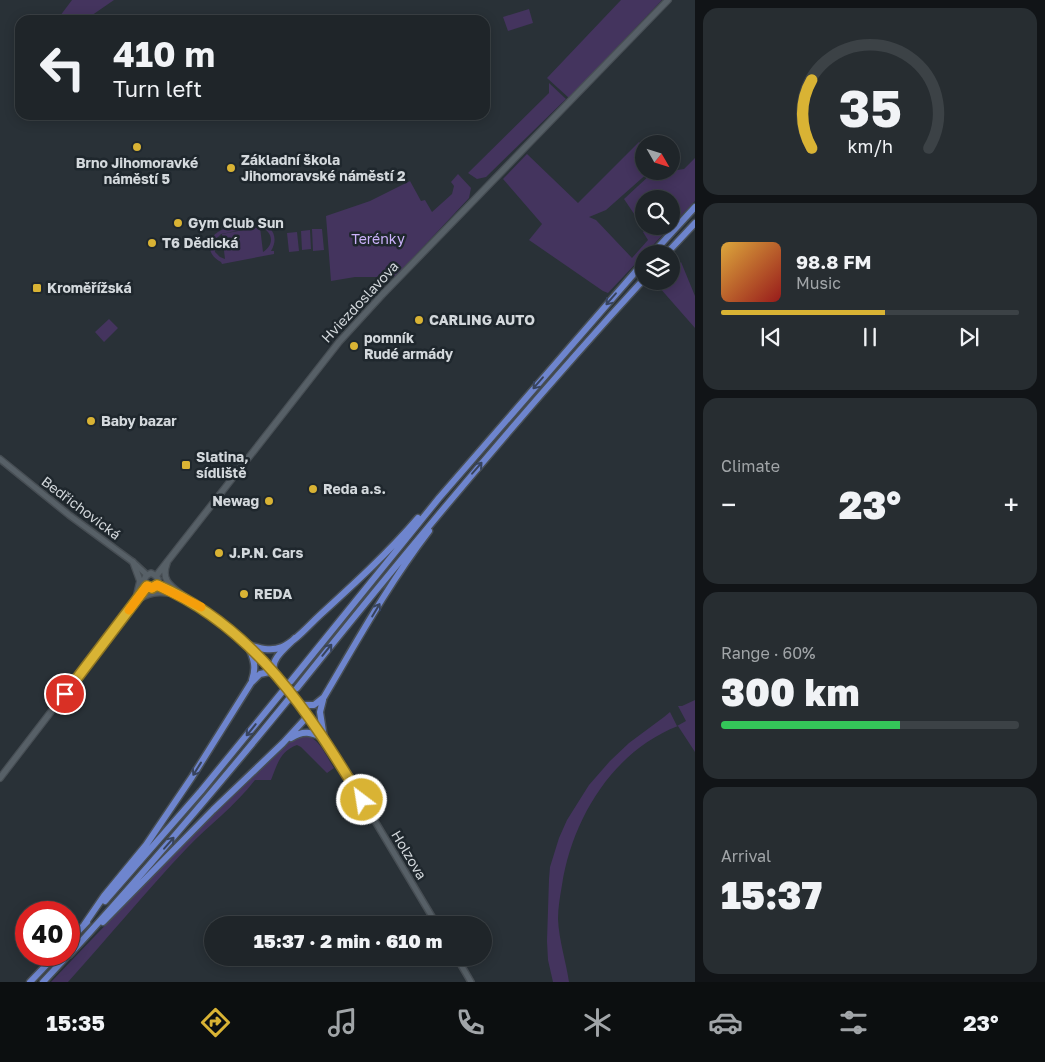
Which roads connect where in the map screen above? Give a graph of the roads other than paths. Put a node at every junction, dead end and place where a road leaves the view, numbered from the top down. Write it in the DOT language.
graph roads {
  1 [pos="668,0"];
  2 [pos="695,207"];
  3 [pos="695,223"];
  4 [pos="660,245"];
  5 [pos="674,245"];
  6 [pos="635,272"];
  7 [pos="635,289"];
  8 [pos="0,459"];
  9 [pos="439,498"];
  10 [pos="446,505"];
  11 [pos="170,557"];
  12 [pos="133,562"];
  13 [pos="147,575"];
  14 [pos="156,576"];
  15 [pos="157,585"];
  16 [pos="147,586"];
  17 [pos="181,596"];
  18 [pos="133,605"];
  19 [pos="295,638"];
  20 [pos="248,645"];
  21 [pos="275,672"];
  22 [pos="291,681"];
  23 [pos="251,683"];
  24 [pos="297,688"];
  25 [pos="282,692"];
  26 [pos="324,696"];
  27 [pos="288,700"];
  28 [pos="304,708"];
  29 [pos="324,738"];
  30 [pos="283,743"];
  31 [pos="0,778"];
  32 [pos="432,916"];
  33 [pos="84,925"];
  34 [pos="80,929"];
  35 [pos="90,932"];
  36 [pos="80,942"];
  37 [pos="45,966"];
  38 [pos="58,966"];
  39 [pos="462,966"];
  40 [pos="30,982"];
  41 [pos="43,982"];
  42 [pos="472,982"];
  1 -- 11 [label="main road, Hviezdoslavova"];
  2 -- 4 [label="highway"];
  3 -- 5 [label="highway"];
  6 -- 9 [label="highway, one-way"];
  10 -- 7 [label="highway, one-way"];
  8 -- 12 [label="street, Bedřichovická"];
  9 -- 19 [label="highway"];
  9 -- 22 [label="highway"];
  24 -- 10 [label="highway, one-way"];
  26 -- 10 [label="highway, one-way"];
  11 -- 14 [label="main road, Hviezdoslavova"];
  11 -- 17 [label="main road"];
  12 -- 13 [label="street, Bedřichovická"];
  12 -- 18 [label="main road"];
  13 -- 14 [label="main road"];
  13 -- 16 [label="main road"];
  14 -- 15 [label="main road"];
  15 -- 16 [label="main road"];
  15 -- 17 [label="street, Holzova"];
  16 -- 18 [label="main road"];
  17 -- 18 [label="main road"];
  17 -- 20 [label="street, Holzova"];
  18 -- 31 [label="main road"];
  19 -- 20 [label="highway"];
  19 -- 21 [label="highway"];
  20 -- 21 [label="street, Holzova"];
  20 -- 23 [label="highway"];
  21 -- 23 [label="highway"];
  21 -- 28 [label="street, Holzova, bridge"];
  23 -- 33 [label="highway, one-way"];
  25 -- 33 [label="highway, one-way"];
  26 -- 28 [label="highway"];
  26 -- 29 [label="highway"];
  35 -- 27 [label="highway, one-way"];
  28 -- 29 [label="street, Holzova"];
  28 -- 30 [label="highway"];
  29 -- 30 [label="highway"];
  29 -- 32 [label="street, Holzova"];
  30 -- 35 [label="highway"];
  33 -- 34 [label="highway"];
  35 -- 36 [label="highway"];
  37 -- 40 [label="highway"];
  38 -- 41 [label="highway"];
  39 -- 42 [label="street"];
}
